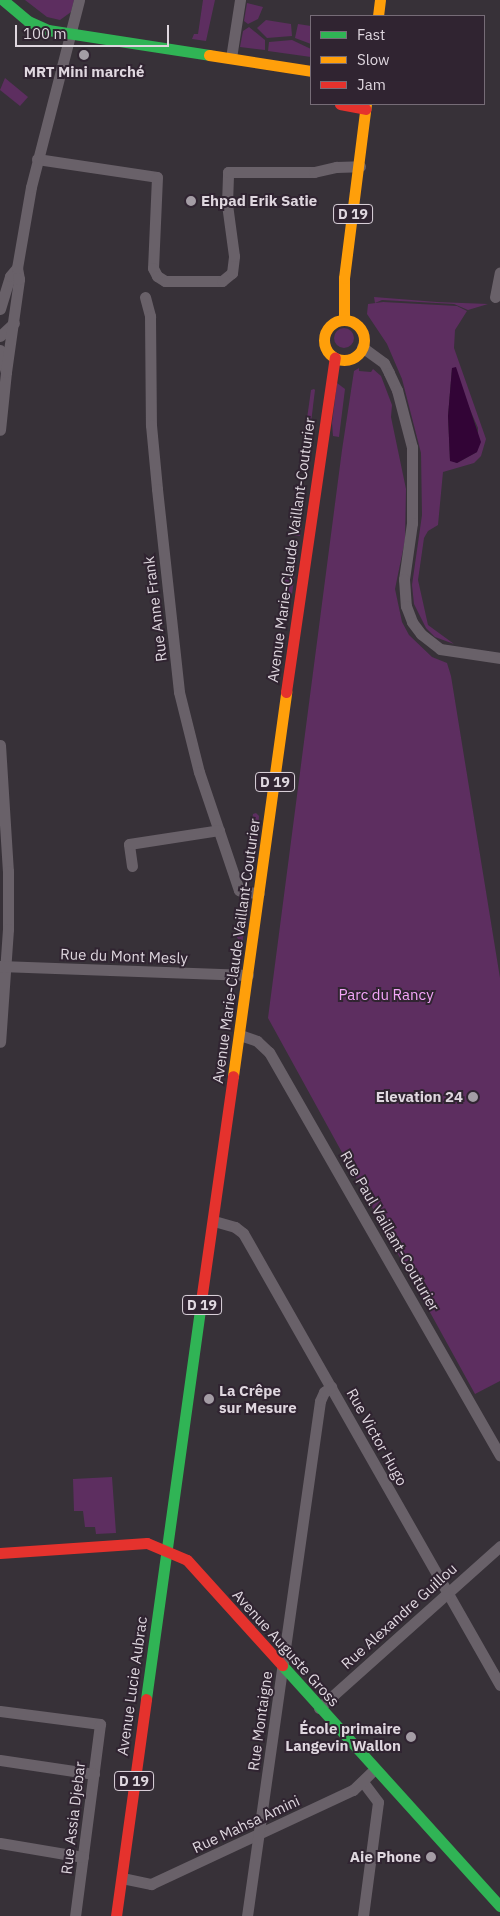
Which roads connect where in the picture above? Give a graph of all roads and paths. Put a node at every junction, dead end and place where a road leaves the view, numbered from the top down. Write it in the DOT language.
graph roads {
  1 [pos="3,0"];
  2 [pos="14,0"];
  3 [pos="79,0"];
  4 [pos="240,0"];
  5 [pos="380,0"];
  6 [pos="378,15"];
  7 [pos="21,16"];
  8 [pos="70,34"];
  9 [pos="231,58"];
  10 [pos="310,71"];
  11 [pos="353,105"];
  12 [pos="366,106"];
  13 [pos="37,159"];
  14 [pos="360,166"];
  15 [pos="16,268"];
  16 [pos="500,272"];
  17 [pos="145,297"];
  18 [pos="495,297"];
  19 [pos="0,309"];
  20 [pos="344,320"];
  21 [pos="14,323"];
  22 [pos="0,336"];
  23 [pos="362,347"];
  24 [pos="0,350"];
  25 [pos="335,358"];
  26 [pos="6,372"];
  27 [pos="0,430"];
  28 [pos="500,658"];
  29 [pos="0,745"];
  30 [pos="1,769"];
  31 [pos="219,830"];
  32 [pos="132,866"];
  33 [pos="259,894"];
  34 [pos="3,966"];
  35 [pos="248,975"];
  36 [pos="240,1035"];
  37 [pos="0,1042"];
  38 [pos="214,1221"];
  39 [pos="331,1387"];
  40 [pos="500,1455"];
  41 [pos="500,1546"];
  42 [pos="168,1550"];
  43 [pos="0,1553"];
  44 [pos="447,1593"];
  45 [pos="283,1667"];
  46 [pos="500,1685"];
  47 [pos="319,1708"];
  48 [pos="0,1711"];
  49 [pos="0,1760"];
  50 [pos="375,1769"];
  51 [pos="94,1774"];
  52 [pos="362,1782"];
  53 [pos="259,1835"];
  54 [pos="0,1843"];
  55 [pos="83,1857"];
  56 [pos="122,1878"];
  57 [pos="500,1906"];
  58 [pos="75,1916"];
  59 [pos="116,1916"];
  60 [pos="247,1916"];
  61 [pos="363,1916"];
  1 -- 7 [label="main road"];
  2 -- 7 [label="street"];
  3 -- 8 [label="street"];
  4 -- 9 [label="street"];
  5 -- 6 [label="main road"];
  7 -- 8 [label="main road"];
  8 -- 9 [label="main road"];
  8 -- 13 [label="street"];
  9 -- 10 [label="main road"];
  11 -- 12 [label="main road"];
  12 -- 14 [label="main road, D 19"];
  13 -- 14 [label="street"];
  13 -- 15 [label="street"];
  14 -- 20 [label="main road, D 19"];
  15 -- 19 [label="street"];
  15 -- 21 [label="street"];
  16 -- 18 [label="street"];
  17 -- 31 [label="street, Rue Anne Frank"];
  19 -- 21 [label="street"];
  20 -- 23 [label="main road"];
  20 -- 25 [label="main road"];
  21 -- 22 [label="street"];
  21 -- 26 [label="street"];
  23 -- 25 [label="main road"];
  23 -- 28 [label="street"];
  24 -- 26 [label="street"];
  25 -- 33 [label="main road, Avenue Marie-Claude Vaillant-Couturier / D 19"];
  26 -- 27 [label="street"];
  29 -- 30 [label="street"];
  30 -- 34 [label="street"];
  31 -- 32 [label="street"];
  31 -- 33 [label="street, Rue Anne Frank"];
  33 -- 35 [label="main road, Avenue Marie-Claude Vaillant-Couturier / D 19"];
  34 -- 35 [label="street, Rue du Mont Mesly"];
  34 -- 37 [label="street"];
  35 -- 36 [label="main road, Avenue Marie-Claude Vaillant-Couturier / D 19"];
  36 -- 38 [label="main road, Avenue Marie-Claude Vaillant-Couturier / D 19"];
  36 -- 40 [label="street, Rue Paul Vaillant-Couturier"];
  38 -- 39 [label="street, Rue Victor Hugo"];
  38 -- 42 [label="main road, Avenue Marie-Claude Vaillant-Couturier / D 19"];
  39 -- 44 [label="street, Rue Victor Hugo"];
  39 -- 45 [label="street, Rue Montaigne"];
  41 -- 44 [label="street, Rue Alexandre Guillou"];
  42 -- 43 [label="main road, Avenue Auguste Gross"];
  42 -- 45 [label="main road, Avenue Auguste Gross"];
  42 -- 56 [label="main road, Avenue Lucie Aubrac / D 19"];
  44 -- 46 [label="street, Rue Victor Hugo"];
  44 -- 47 [label="street, Rue Alexandre Guillou"];
  45 -- 47 [label="main road, Avenue Auguste Gross"];
  45 -- 53 [label="street, Rue Montaigne"];
  47 -- 50 [label="main road, Avenue Auguste Gross"];
  48 -- 51 [label="street, Rue Assia Djebar"];
  49 -- 51 [label="street"];
  50 -- 52 [label="street, Rue Mahsa Amini"];
  50 -- 57 [label="main road, Avenue Auguste Gross"];
  51 -- 55 [label="street, Rue Assia Djebar"];
  52 -- 53 [label="street, Rue Mahsa Amini"];
  52 -- 61 [label="street"];
  53 -- 56 [label="street, Rue Mahsa Amini"];
  53 -- 60 [label="street, Rue Montaigne"];
  54 -- 55 [label="street"];
  55 -- 58 [label="street, Rue Assia Djebar"];
  56 -- 59 [label="main road, Avenue Lucie Aubrac / D 19"];
}
